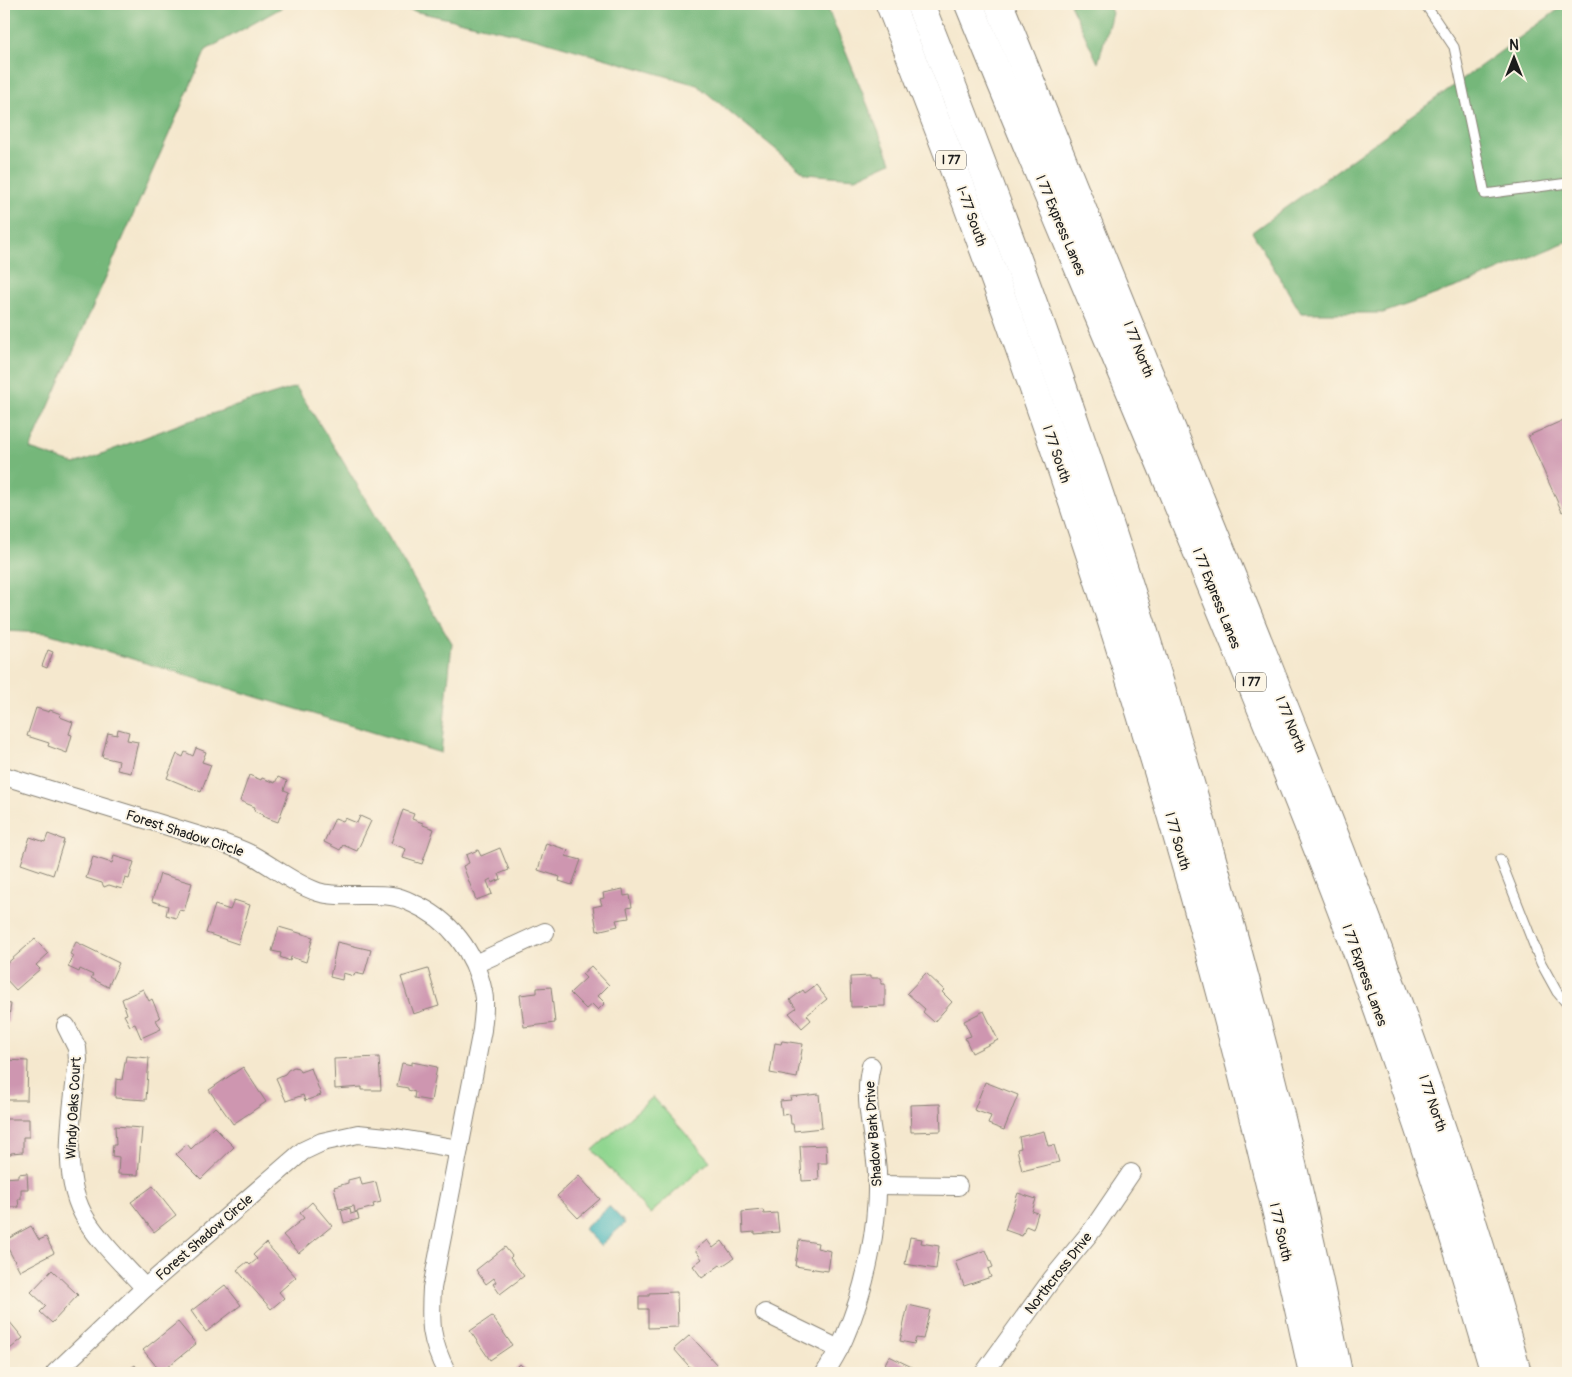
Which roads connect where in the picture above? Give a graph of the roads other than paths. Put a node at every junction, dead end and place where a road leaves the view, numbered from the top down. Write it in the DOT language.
graph roads {
  1 [pos="890,4"];
  2 [pos="920,4"];
  3 [pos="969,4"];
  4 [pos="999,4"];
  5 [pos="1425,4"];
  6 [pos="950,80"];
  7 [pos="1568,183"];
  8 [pos="1010,318"];
  9 [pos="4,776"];
  10 [pos="1500,859"];
  11 [pos="545,932"];
  12 [pos="475,964"];
  13 [pos="1568,1005"];
  14 [pos="66,1026"];
  15 [pos="871,1066"];
  16 [pos="459,1149"];
  17 [pos="1130,1173"];
  18 [pos="877,1185"];
  19 [pos="958,1186"];
  20 [pos="145,1288"];
  21 [pos="765,1313"];
  22 [pos="839,1348"];
  23 [pos="55,1373"];
  24 [pos="447,1373"];
  25 [pos="825,1373"];
  26 [pos="984,1373"];
  27 [pos="1313,1373"];
  28 [pos="1338,1373"];
  29 [pos="1495,1373"];
  30 [pos="1518,1373"];
  1 -- 8 [label="highway, I-77 South / I 77"];
  2 -- 6 [label="highway, I 77"];
  3 -- 29 [label="highway, I 77 Express Lanes / I 77"];
  4 -- 30 [label="highway, I 77 North / I 77"];
  5 -- 7 [label="lane"];
  6 -- 8 [label="highway"];
  6 -- 28 [label="highway, I 77"];
  8 -- 27 [label="highway, I 77 South / I 77"];
  9 -- 12 [label="street, Forest Shadow Circle"];
  10 -- 13 [label="lane"];
  11 -- 12 [label="street"];
  12 -- 16 [label="street, Forest Shadow Circle"];
  14 -- 20 [label="street, Windy Oaks Court"];
  15 -- 18 [label="street, Shadow Bark Drive"];
  16 -- 20 [label="street, Forest Shadow Circle"];
  16 -- 24 [label="street, Forest Shadow Circle"];
  17 -- 26 [label="street, Northcross Drive"];
  18 -- 19 [label="street"];
  18 -- 22 [label="street, Shadow Bark Drive"];
  20 -- 23 [label="street, Forest Shadow Circle"];
  21 -- 22 [label="street"];
  22 -- 25 [label="street, Shadow Bark Drive"];
}
